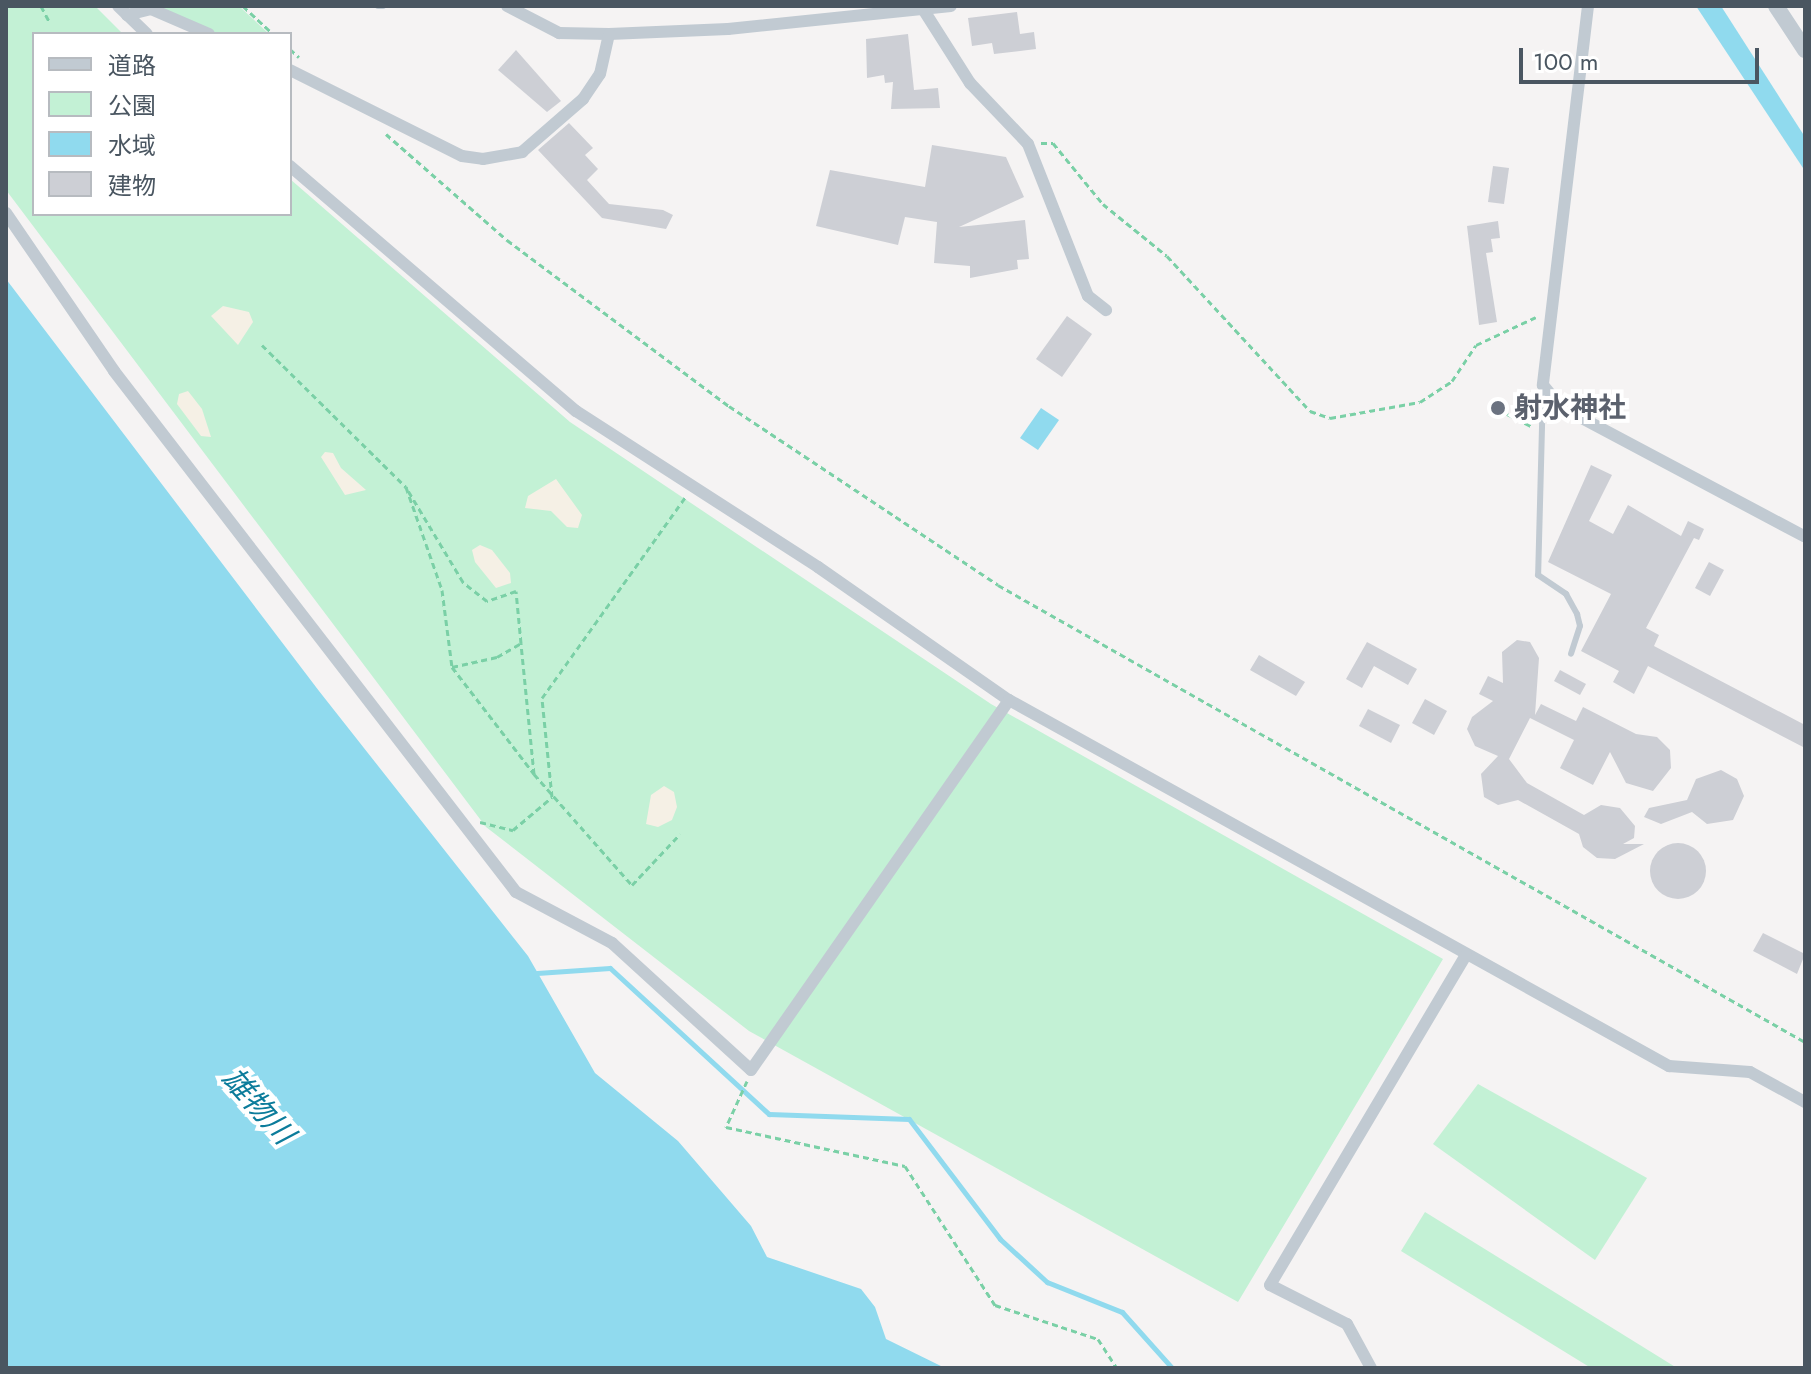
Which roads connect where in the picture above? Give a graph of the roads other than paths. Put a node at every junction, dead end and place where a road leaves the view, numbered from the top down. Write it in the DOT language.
graph roads {
  1 [pos="507,6"];
  2 [pos="951,6"];
  3 [pos="1588,6"];
  4 [pos="1776,6"];
  5 [pos="919,8"];
  6 [pos="122,11"];
  7 [pos="145,32"];
  8 [pos="204,32"];
  9 [pos="609,34"];
  10 [pos="1805,50"];
  11 [pos="292,71"];
  12 [pos="292,168"];
  13 [pos="6,213"];
  14 [pos="1106,310"];
  15 [pos="1543,385"];
  16 [pos="1805,537"];
  17 [pos="1571,654"];
  18 [pos="1009,700"];
  19 [pos="1466,955"];
  20 [pos="1805,1102"];
  21 [pos="1371,1368"];
  1 -- 9 [label="street"];
  2 -- 5 [label="street"];
  3 -- 15 [label="street"];
  4 -- 10 [label="street"];
  5 -- 9 [label="street"];
  5 -- 14 [label="street"];
  6 -- 7 [label="street"];
  6 -- 8 [label="street"];
  9 -- 11 [label="street"];
  12 -- 18 [label="street"];
  13 -- 18 [label="street"];
  15 -- 16 [label="street"];
  15 -- 17 [label="lane"];
  18 -- 19 [label="street"];
  19 -- 20 [label="street"];
  19 -- 21 [label="street"];
}
